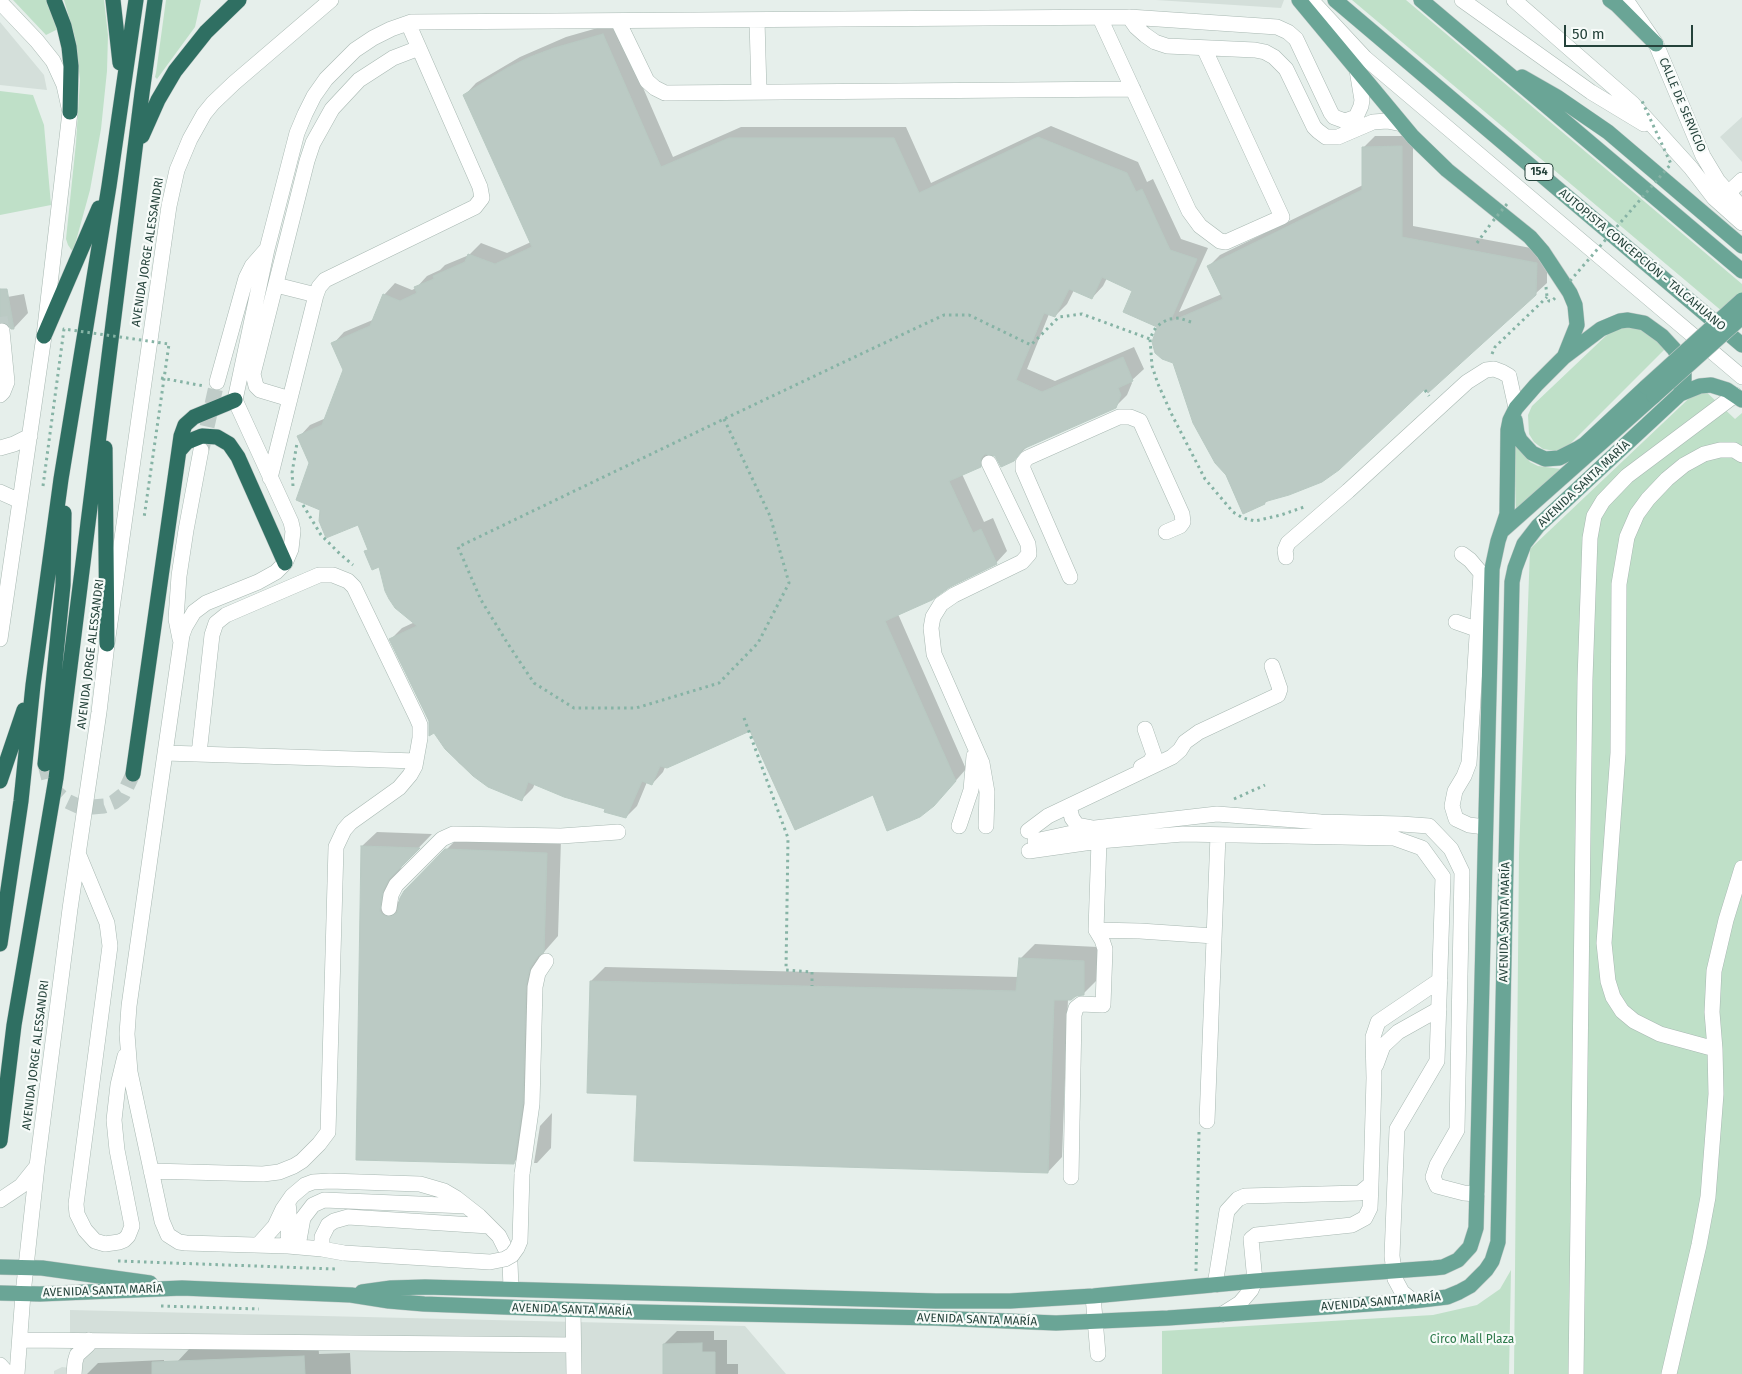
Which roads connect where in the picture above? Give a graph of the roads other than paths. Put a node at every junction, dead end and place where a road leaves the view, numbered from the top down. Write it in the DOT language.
graph roads {
  1 [pos="54,0"];
  2 [pos="113,0"];
  3 [pos="136,0"];
  4 [pos="155,0"];
  5 [pos="239,0"];
  6 [pos="331,0"];
  7 [pos="1299,0"];
  8 [pos="1311,0"];
  9 [pos="1335,0"];
  10 [pos="1421,0"];
  11 [pos="1462,0"];
  12 [pos="1514,0"];
  13 [pos="1610,0"];
  14 [pos="1626,0"];
  15 [pos="0,2"];
  16 [pos="1129,17"];
  17 [pos="1100,18"];
  18 [pos="757,20"];
  19 [pos="618,21"];
  20 [pos="408,23"];
  21 [pos="1656,44"];
  22 [pos="420,48"];
  23 [pos="1204,48"];
  24 [pos="1496,64"];
  25 [pos="1357,70"];
  26 [pos="1133,89"];
  27 [pos="759,92"];
  28 [pos="122,95"];
  29 [pos="70,112"];
  30 [pos="1402,124"];
  31 [pos="1666,140"];
  32 [pos="134,154"];
  33 [pos="1742,180"];
  34 [pos="109,186"];
  35 [pos="1737,201"];
  36 [pos="1742,222"];
  37 [pos="1742,246"];
  38 [pos="268,249"];
  39 [pos="1742,272"];
  40 [pos="276,285"];
  41 [pos="316,295"];
  42 [pos="1742,300"];
  43 [pos="1742,317"];
  44 [pos="2,331"];
  45 [pos="44,336"];
  46 [pos="1742,345"];
  47 [pos="1564,357"];
  48 [pos="1742,377"];
  49 [pos="217,382"];
  50 [pos="105,389"];
  51 [pos="1650,392"];
  52 [pos="1680,394"];
  53 [pos="0,395"];
  54 [pos="1738,397"];
  55 [pos="290,399"];
  56 [pos="235,400"];
  57 [pos="1516,408"];
  58 [pos="30,436"];
  59 [pos="0,448"];
  60 [pos="201,450"];
  61 [pos="178,451"];
  62 [pos="1742,455"];
  63 [pos="990,463"];
  64 [pos="270,478"];
  65 [pos="61,479"];
  66 [pos="0,492"];
  67 [pos="20,501"];
  68 [pos="1503,530"];
  69 [pos="1166,532"];
  70 [pos="1462,554"];
  71 [pos="1286,557"];
  72 [pos="284,563"];
  73 [pos="1070,577"];
  74 [pos="1456,622"];
  75 [pos="1476,629"];
  76 [pos="0,639"];
  77 [pos="181,643"];
  78 [pos="106,644"];
  79 [pos="1272,666"];
  80 [pos="33,684"];
  81 [pos="1145,728"];
  82 [pos="973,742"];
  83 [pos="165,753"];
  84 [pos="198,754"];
  85 [pos="416,760"];
  86 [pos="45,764"];
  87 [pos="133,774"];
  88 [pos="0,781"];
  89 [pos="1069,806"];
  90 [pos="1029,815"];
  91 [pos="959,826"];
  92 [pos="986,826"];
  93 [pos="1485,827"];
  94 [pos="618,832"];
  95 [pos="1097,835"];
  96 [pos="1218,835"];
  97 [pos="78,852"];
  98 [pos="1742,868"];
  99 [pos="388,908"];
  100 [pos="1096,930"];
  101 [pos="1214,936"];
  102 [pos="0,944"];
  103 [pos="546,961"];
  104 [pos="1440,980"];
  105 [pos="1439,1009"];
  106 [pos="128,1047"];
  107 [pos="1715,1049"];
  108 [pos="1374,1078"];
  109 [pos="1207,1121"];
  110 [pos="0,1141"];
  111 [pos="36,1166"];
  112 [pos="151,1171"];
  113 [pos="1071,1177"];
  114 [pos="1371,1184"];
  115 [pos="1477,1194"];
  116 [pos="0,1200"];
  117 [pos="287,1203"];
  118 [pos="466,1206"];
  119 [pos="489,1226"];
  120 [pos="258,1245"];
  121 [pos="293,1246"];
  122 [pos="322,1249"];
  123 [pos="26,1266"];
  124 [pos="0,1267"];
  125 [pos="1393,1271"];
  126 [pos="1255,1281"];
  127 [pos="1216,1285"];
  128 [pos="182,1288"];
  129 [pos="511,1288"];
  130 [pos="0,1293"];
  131 [pos="23,1294"];
  132 [pos="351,1295"];
  133 [pos="1093,1296"];
  134 [pos="1413,1301"];
  135 [pos="573,1310"];
  136 [pos="1222,1315"];
  137 [pos="1096,1322"];
  138 [pos="20,1340"];
  139 [pos="89,1340"];
  140 [pos="574,1345"];
  141 [pos="1098,1354"];
  142 [pos="0,1365"];
  143 [pos="8,1374"];
  144 [pos="17,1374"];
  145 [pos="74,1374"];
  146 [pos="574,1374"];
  147 [pos="1576,1374"];
  148 [pos="1669,1374"];
  1 -- 29 [label="highway"];
  2 -- 28 [label="highway"];
  3 -- 28 [label="highway"];
  4 -- 32 [label="highway, AVENIDA JORGE ALESSANDRI"];
  5 -- 32 [label="highway"];
  6 -- 78 [label="street, AVENIDA JORGE ALESSANDRI"];
  7 -- 25 [label="main road"];
  8 -- 48 [label="street"];
  9 -- 46 [label="main road, AUTOPISTA CONCEPCIÓN - TALCAHUANO / 154"];
  10 -- 24 [label="main road"];
  11 -- 31 [label="street"];
  12 -- 31 [label="street"];
  13 -- 21 [label="main road"];
  14 -- 21 [label="street, CALLE DE SERVICIO"];
  15 -- 29 [label="street"];
  16 -- 17 [label="street"];
  16 -- 23 [label="street"];
  16 -- 25 [label="street"];
  17 -- 18 [label="street"];
  17 -- 26 [label="street"];
  18 -- 19 [label="street"];
  18 -- 27 [label="street"];
  19 -- 20 [label="street"];
  19 -- 27 [label="street"];
  20 -- 22 [label="street"];
  20 -- 38 [label="street"];
  21 -- 35 [label="street, CALLE DE SERVICIO"];
  22 -- 40 [label="street"];
  22 -- 41 [label="street"];
  23 -- 26 [label="street"];
  23 -- 30 [label="street"];
  24 -- 37 [label="main road"];
  24 -- 39 [label="main road"];
  25 -- 30 [label="main road"];
  26 -- 27 [label="street"];
  28 -- 34 [label="highway"];
  29 -- 45 [label="street"];
  30 -- 47 [label="main road"];
  31 -- 36 [label="street"];
  32 -- 50 [label="highway, AVENIDA JORGE ALESSANDRI"];
  33 -- 35 [label="street"];
  34 -- 45 [label="highway"];
  34 -- 65 [label="highway"];
  38 -- 49 [label="street"];
  38 -- 56 [label="street"];
  40 -- 41 [label="street"];
  40 -- 55 [label="street"];
  41 -- 55 [label="street"];
  42 -- 51 [label="main road, bridge"];
  43 -- 51 [label="main road, bridge"];
  44 -- 53 [label="street"];
  45 -- 58 [label="street"];
  47 -- 52 [label="main road"];
  47 -- 57 [label="main road"];
  50 -- 78 [label="highway"];
  50 -- 110 [label="highway, AVENIDA JORGE ALESSANDRI"];
  51 -- 57 [label="main road"];
  51 -- 68 [label="main road"];
  52 -- 54 [label="main road"];
  52 -- 134 [label="main road, AVENIDA SANTA MARÍA"];
  54 -- 147 [label="street"];
  55 -- 64 [label="street"];
  56 -- 61 [label="highway"];
  56 -- 64 [label="street"];
  57 -- 68 [label="main road, AVENIDA SANTA MARÍA"];
  57 -- 71 [label="street"];
  58 -- 59 [label="street"];
  58 -- 67 [label="street"];
  60 -- 77 [label="street"];
  61 -- 72 [label="highway"];
  61 -- 87 [label="highway"];
  62 -- 107 [label="street"];
  63 -- 82 [label="street"];
  64 -- 72 [label="street"];
  65 -- 80 [label="highway"];
  65 -- 86 [label="highway"];
  66 -- 67 [label="street"];
  67 -- 76 [label="street"];
  68 -- 93 [label="main road, AVENIDA SANTA MARÍA"];
  69 -- 73 [label="street"];
  70 -- 75 [label="street"];
  72 -- 77 [label="street"];
  74 -- 75 [label="street"];
  75 -- 93 [label="street"];
  77 -- 83 [label="street"];
  78 -- 97 [label="street, AVENIDA JORGE ALESSANDRI"];
  79 -- 89 [label="street"];
  80 -- 88 [label="highway"];
  80 -- 102 [label="highway"];
  81 -- 90 [label="street"];
  82 -- 91 [label="street"];
  82 -- 92 [label="street"];
  83 -- 84 [label="street"];
  83 -- 106 [label="street"];
  84 -- 85 [label="street"];
  84 -- 85 [label="street"];
  85 -- 112 [label="street"];
  89 -- 95 [label="street"];
  89 -- 95 [label="street"];
  93 -- 115 [label="main road, AVENIDA SANTA MARÍA"];
  94 -- 99 [label="street"];
  95 -- 96 [label="street"];
  95 -- 100 [label="street"];
  95 -- 115 [label="street"];
  96 -- 101 [label="street"];
  96 -- 104 [label="street"];
  97 -- 106 [label="street"];
  97 -- 111 [label="street, AVENIDA JORGE ALESSANDRI"];
  98 -- 107 [label="street"];
  100 -- 101 [label="street"];
  100 -- 113 [label="street"];
  101 -- 109 [label="street"];
  103 -- 122 [label="street, bridge"];
  104 -- 105 [label="street"];
  104 -- 108 [label="street"];
  105 -- 108 [label="street"];
  105 -- 125 [label="street"];
  106 -- 112 [label="street"];
  107 -- 148 [label="street"];
  108 -- 114 [label="street"];
  111 -- 116 [label="street"];
  111 -- 123 [label="street, AVENIDA JORGE ALESSANDRI"];
  112 -- 120 [label="street"];
  114 -- 126 [label="street"];
  114 -- 127 [label="street"];
  115 -- 125 [label="main road, AVENIDA SANTA MARÍA"];
  117 -- 118 [label="street"];
  117 -- 120 [label="street"];
  117 -- 121 [label="street"];
  118 -- 119 [label="street"];
  118 -- 121 [label="street"];
  119 -- 122 [label="street"];
  119 -- 129 [label="street"];
  120 -- 121 [label="street"];
  121 -- 122 [label="street"];
  123 -- 124 [label="main road, AVENIDA SANTA MARÍA"];
  123 -- 128 [label="main road, AVENIDA SANTA MARÍA"];
  123 -- 131 [label="street, AVENIDA JORGE ALESSANDRI"];
  125 -- 126 [label="main road, AVENIDA SANTA MARÍA"];
  125 -- 134 [label="street"];
  126 -- 127 [label="main road, AVENIDA SANTA MARÍA"];
  126 -- 136 [label="street"];
  127 -- 133 [label="main road, AVENIDA SANTA MARÍA"];
  128 -- 131 [label="main road, AVENIDA SANTA MARÍA"];
  128 -- 132 [label="main road, AVENIDA SANTA MARÍA"];
  129 -- 132 [label="main road, AVENIDA SANTA MARÍA"];
  129 -- 133 [label="main road, AVENIDA SANTA MARÍA"];
  130 -- 131 [label="main road, AVENIDA SANTA MARÍA"];
  131 -- 138 [label="street, AVENIDA JORGE ALESSANDRI"];
  132 -- 135 [label="main road, AVENIDA SANTA MARÍA"];
  133 -- 137 [label="street"];
  134 -- 136 [label="main road, AVENIDA SANTA MARÍA"];
  135 -- 137 [label="main road, AVENIDA SANTA MARÍA"];
  135 -- 140 [label="street"];
  136 -- 137 [label="main road, AVENIDA SANTA MARÍA"];
  137 -- 141 [label="street"];
  138 -- 139 [label="street"];
  138 -- 144 [label="street, AVENIDA JORGE ALESSANDRI"];
  139 -- 140 [label="street"];
  139 -- 145 [label="street"];
  140 -- 146 [label="street"];
  142 -- 143 [label="street"];
}
